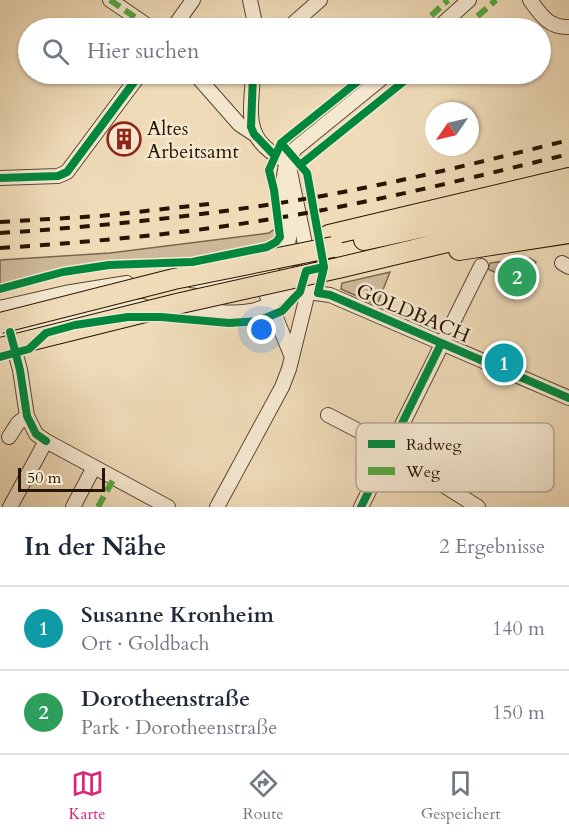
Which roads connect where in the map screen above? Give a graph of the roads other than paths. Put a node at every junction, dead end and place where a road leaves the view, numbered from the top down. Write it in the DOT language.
graph roads {
  1 [pos="110,0"];
  2 [pos="193,0"];
  3 [pos="250,0"];
  4 [pos="320,0"];
  5 [pos="469,0"];
  6 [pos="530,0"];
  7 [pos="136,18"];
  8 [pos="180,18"];
  9 [pos="254,18"];
  10 [pos="299,18"];
  11 [pos="449,18"];
  12 [pos="545,18"];
  13 [pos="551,24"];
  14 [pos="569,27"];
  15 [pos="133,84"];
  16 [pos="204,84"];
  17 [pos="253,84"];
  18 [pos="375,84"];
  19 [pos="254,134"];
  20 [pos="288,162"];
  21 [pos="0,178"];
  22 [pos="569,178"];
  23 [pos="569,195"];
  24 [pos="569,213"];
  25 [pos="569,233"];
  26 [pos="331,241"];
  27 [pos="306,245"];
  28 [pos="382,258"];
  29 [pos="271,265"];
  30 [pos="481,266"];
  31 [pos="308,292"];
  32 [pos="269,306"];
  33 [pos="2,325"];
  34 [pos="441,344"];
  35 [pos="292,357"];
  36 [pos="569,398"];
  37 [pos="328,415"];
  38 [pos="27,416"];
  39 [pos="402,423"];
  40 [pos="356,431"];
  41 [pos="9,437"];
  42 [pos="46,441"];
  43 [pos="94,467"];
  44 [pos="368,492"];
  45 [pos="455,492"];
  46 [pos="9,507"];
  47 [pos="72,507"];
  48 [pos="168,507"];
  49 [pos="217,507"];
  50 [pos="361,507"];
  51 [pos="478,507"];
  1 -- 7 [label="street"];
  2 -- 8 [label="street"];
  3 -- 9 [label="street"];
  4 -- 10 [label="street"];
  5 -- 11 [label="street"];
  6 -- 12 [label="street"];
  13 -- 14 [label="street"];
  15 -- 21 [label="street"];
  16 -- 19 [label="street"];
  17 -- 19 [label="street"];
  18 -- 20 [label="street"];
  19 -- 20 [label="street"];
  20 -- 27 [label="street"];
  20 -- 29 [label="street"];
  22 -- 26 [label="highway"];
  23 -- 26 [label="highway"];
  24 -- 28 [label="highway"];
  25 -- 28 [label="highway"];
  26 -- 33 [label="highway, bridge"];
  27 -- 31 [label="street"];
  27 -- 32 [label="street"];
  28 -- 33 [label="highway, bridge"];
  29 -- 32 [label="street"];
  29 -- 33 [label="street"];
  30 -- 34 [label="street"];
  31 -- 34 [label="street, GOLDBACH"];
  31 -- 35 [label="street"];
  32 -- 33 [label="street"];
  32 -- 35 [label="street"];
  33 -- 38 [label="street"];
  34 -- 36 [label="street, GOLDBACH"];
  34 -- 39 [label="street"];
  35 -- 49 [label="street"];
  37 -- 40 [label="street"];
  38 -- 41 [label="street"];
  38 -- 42 [label="street"];
  42 -- 43 [label="street"];
  42 -- 46 [label="street"];
  43 -- 47 [label="street"];
  43 -- 48 [label="street"];
  44 -- 50 [label="street"];
  45 -- 51 [label="street"];
}
